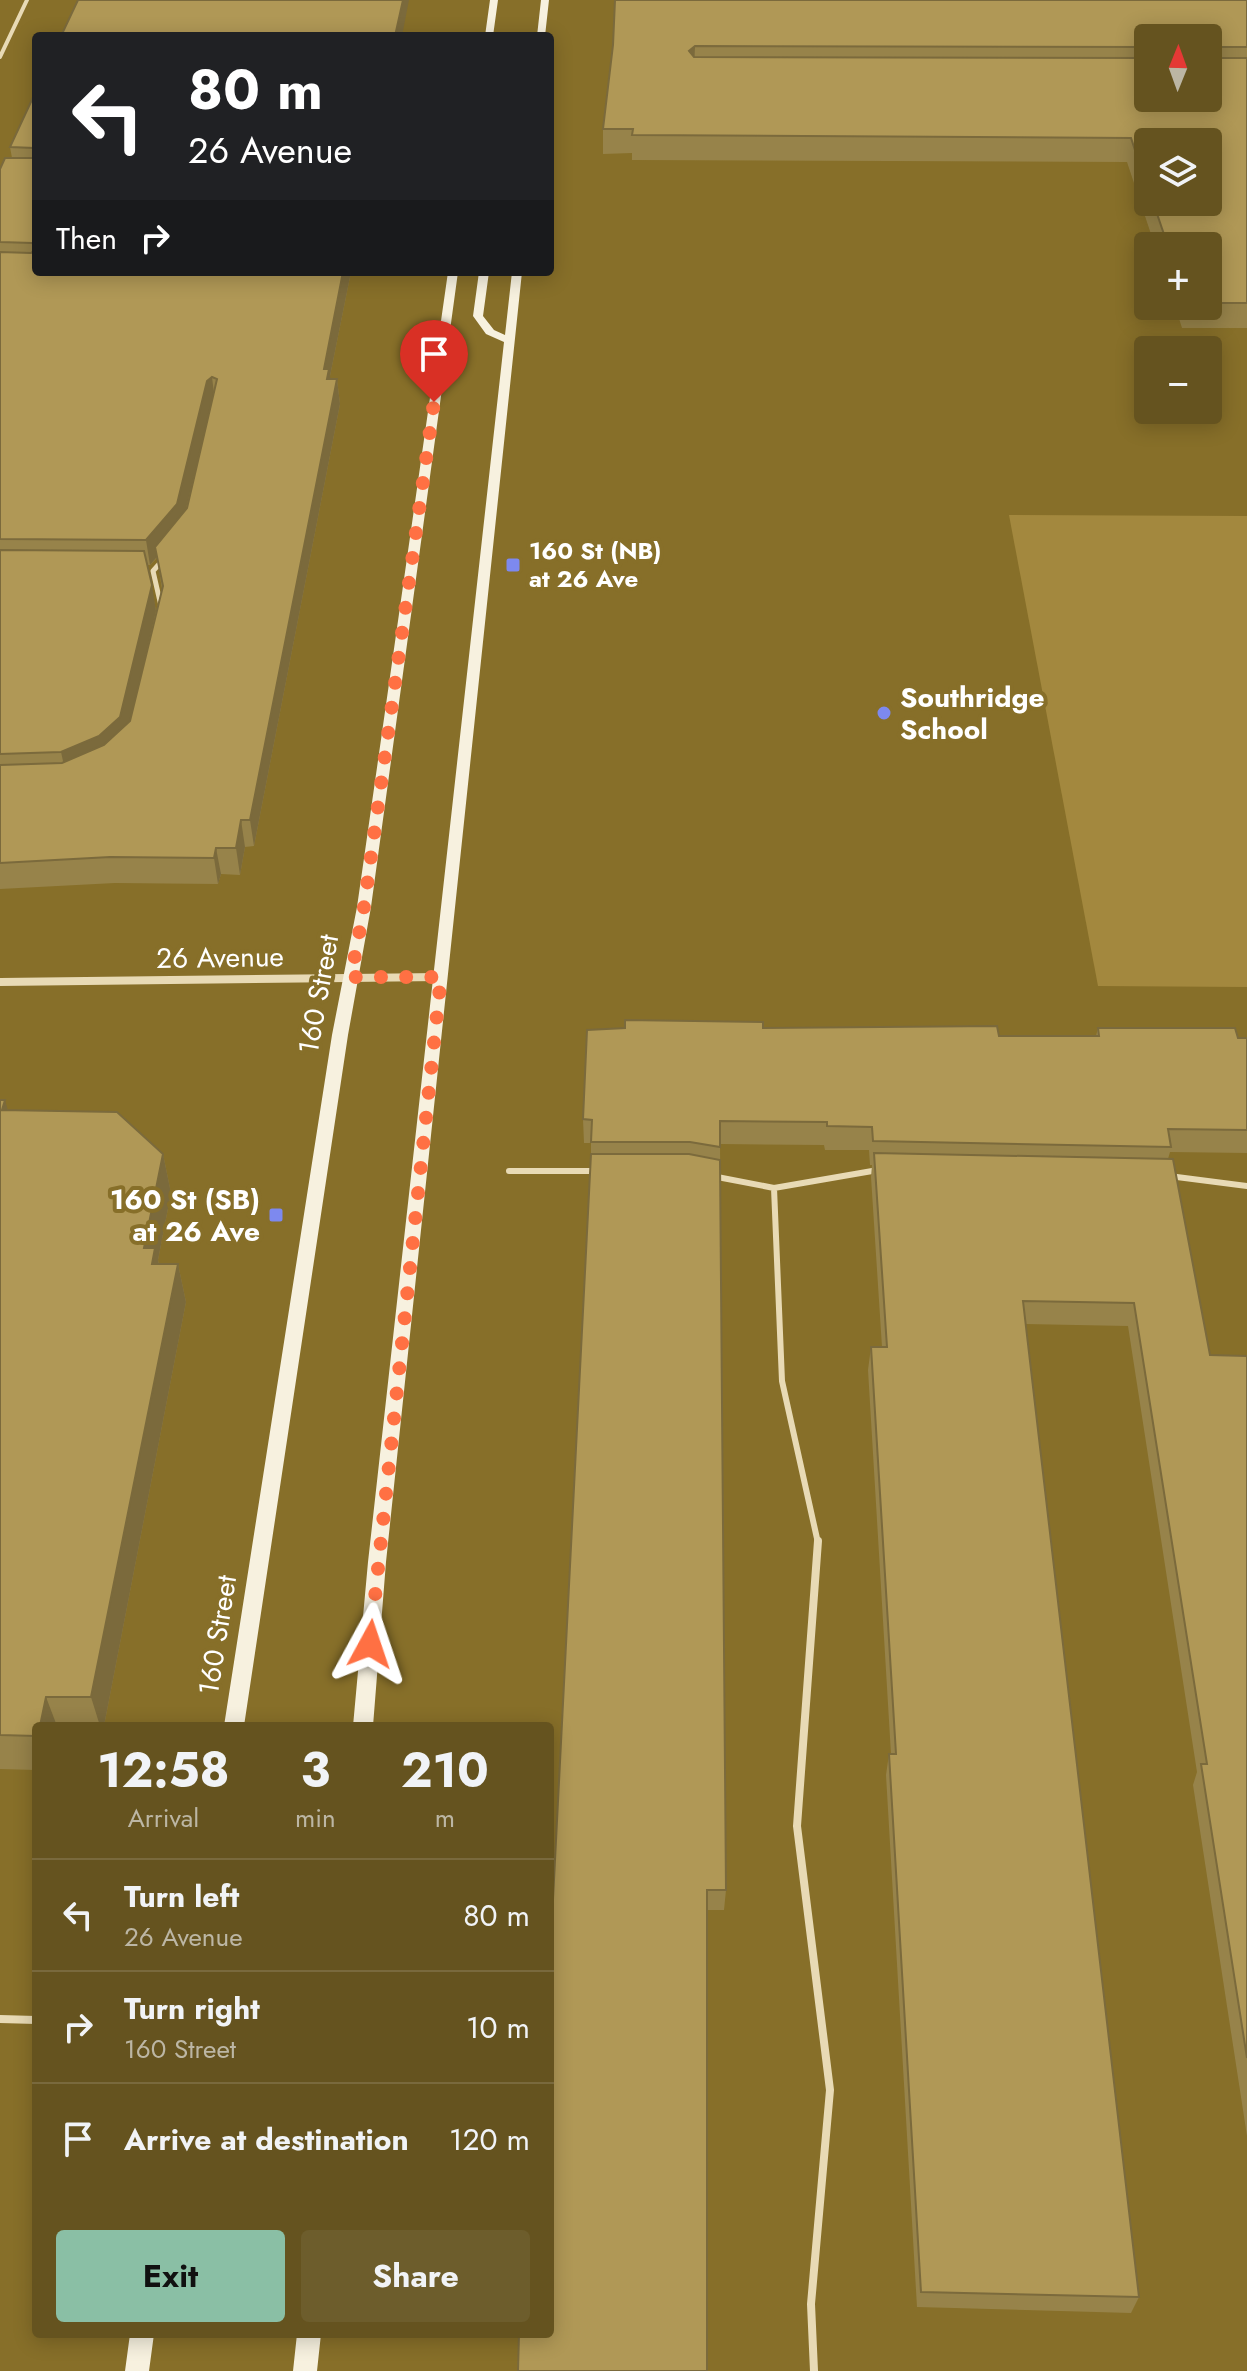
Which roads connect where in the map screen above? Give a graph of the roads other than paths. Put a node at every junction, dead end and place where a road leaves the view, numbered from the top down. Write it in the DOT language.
graph roads {
  1 [pos="27,0"];
  2 [pos="494,0"];
  3 [pos="545,0"];
  4 [pos="490,32"];
  5 [pos="541,32"];
  6 [pos="0,57"];
  7 [pos="452,276"];
  8 [pos="483,276"];
  9 [pos="517,276"];
  10 [pos="510,341"];
  11 [pos="169,552"];
  12 [pos="137,571"];
  13 [pos="153,571"];
  14 [pos="162,611"];
  15 [pos="351,977"];
  16 [pos="441,977"];
  17 [pos="0,982"];
  18 [pos="890,1170"];
  19 [pos="509,1171"];
  20 [pos="599,1171"];
  21 [pos="703,1174"];
  22 [pos="1158,1176"];
  23 [pos="1247,1186"];
  24 [pos="774,1188"];
  25 [pos="235,1722"];
  26 [pos="363,1722"];
  27 [pos="0,2019"];
  28 [pos="32,2020"];
  29 [pos="141,2338"];
  30 [pos="309,2338"];
  31 [pos="137,2371"];
  32 [pos="305,2371"];
  33 [pos="814,2371"];
  1 -- 6 [label="lane"];
  2 -- 4 [label="main road"];
  3 -- 5 [label="main road"];
  7 -- 15 [label="main road, 160 Street"];
  8 -- 10 [label="main road"];
  9 -- 10 [label="main road"];
  10 -- 16 [label="main road"];
  11 -- 13 [label="lane"];
  12 -- 13 [label="lane"];
  13 -- 14 [label="lane"];
  15 -- 16 [label="street, 26 Avenue"];
  15 -- 17 [label="street, 26 Avenue"];
  15 -- 25 [label="main road, 160 Street"];
  16 -- 26 [label="main road"];
  18 -- 24 [label="lane"];
  19 -- 20 [label="lane"];
  21 -- 24 [label="lane"];
  22 -- 23 [label="lane"];
  24 -- 33 [label="lane"];
  27 -- 28 [label="lane"];
  29 -- 31 [label="main road"];
  30 -- 32 [label="main road"];
}
